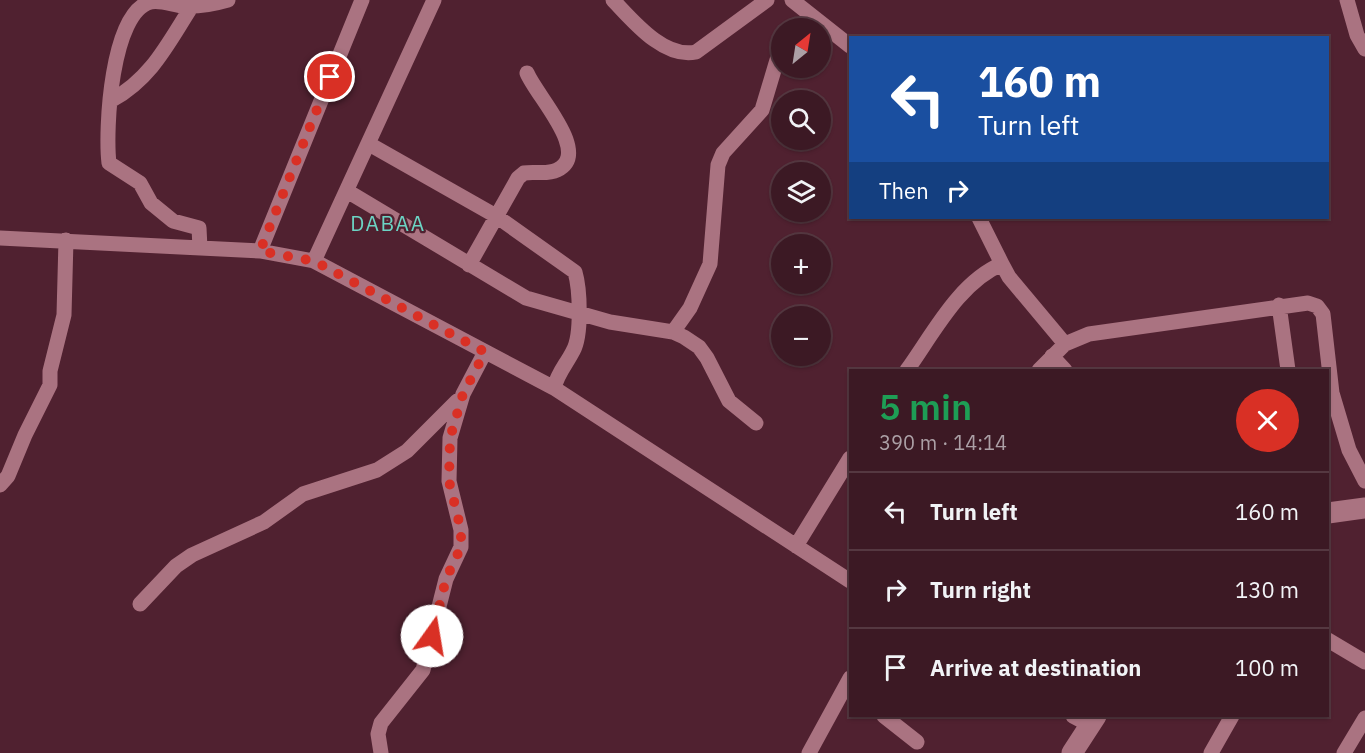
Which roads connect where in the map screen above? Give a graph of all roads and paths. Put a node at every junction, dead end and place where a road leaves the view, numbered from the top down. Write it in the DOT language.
graph roads {
  1 [pos="228,0"];
  2 [pos="362,0"];
  3 [pos="613,0"];
  4 [pos="767,0"];
  5 [pos="1347,0"];
  6 [pos="797,1"];
  7 [pos="428,2"];
  8 [pos="192,6"];
  9 [pos="811,18"];
  10 [pos="831,34"];
  11 [pos="849,45"];
  12 [pos="1365,49"];
  13 [pos="527,73"];
  14 [pos="772,78"];
  15 [pos="112,100"];
  16 [pos="369,144"];
  17 [pos="346,191"];
  18 [pos="496,216"];
  19 [pos="980,219"];
  20 [pos="0,238"];
  21 [pos="66,240"];
  22 [pos="200,248"];
  23 [pos="260,251"];
  24 [pos="314,261"];
  25 [pos="1002,264"];
  26 [pos="469,266"];
  27 [pos="1279,305"];
  28 [pos="577,313"];
  29 [pos="673,332"];
  30 [pos="1065,344"];
  31 [pos="485,352"];
  32 [pos="1052,356"];
  33 [pos="908,369"];
  34 [pos="1040,369"];
  35 [pos="1064,369"];
  36 [pos="1288,369"];
  37 [pos="554,388"];
  38 [pos="463,394"];
  39 [pos="756,423"];
  40 [pos="849,460"];
  41 [pos="1365,481"];
  42 [pos="0,485"];
  43 [pos="1365,508"];
  44 [pos="1329,513"];
  45 [pos="796,546"];
  46 [pos="849,580"];
  47 [pos="140,604"];
  48 [pos="1329,641"];
  49 [pos="1365,662"];
  50 [pos="849,685"];
  51 [pos="885,717"];
  52 [pos="1231,717"];
  53 [pos="1365,718"];
  54 [pos="1086,719"];
  55 [pos="917,742"];
  56 [pos="381,753"];
  57 [pos="808,753"];
  58 [pos="1072,753"];
  59 [pos="1211,753"];
  60 [pos="1344,753"];
  1 -- 8 [label="street"];
  2 -- 23 [label="street"];
  3 -- 4 [label="street"];
  5 -- 12 [label="street"];
  6 -- 9 [label="street"];
  7 -- 16 [label="street"];
  8 -- 15 [label="street"];
  8 -- 15 [label="street"];
  10 -- 11 [label="street"];
  13 -- 18 [label="street"];
  14 -- 29 [label="street"];
  15 -- 22 [label="street"];
  16 -- 17 [label="street"];
  16 -- 18 [label="street"];
  17 -- 24 [label="street"];
  17 -- 26 [label="street"];
  18 -- 26 [label="street"];
  18 -- 28 [label="street"];
  19 -- 25 [label="street"];
  20 -- 21 [label="street"];
  21 -- 22 [label="street"];
  21 -- 42 [label="street"];
  22 -- 23 [label="street"];
  23 -- 24 [label="street"];
  24 -- 31 [label="street"];
  25 -- 30 [label="street"];
  25 -- 33 [label="street"];
  26 -- 28 [label="street"];
  27 -- 30 [label="street"];
  27 -- 36 [label="street"];
  27 -- 41 [label="street"];
  28 -- 29 [label="street"];
  28 -- 37 [label="street"];
  29 -- 39 [label="street"];
  30 -- 32 [label="street"];
  31 -- 37 [label="street"];
  31 -- 38 [label="street"];
  32 -- 34 [label="street"];
  32 -- 35 [label="street"];
  37 -- 45 [label="street"];
  38 -- 47 [label="street"];
  38 -- 56 [label="street"];
  40 -- 45 [label="street"];
  43 -- 44 [label="street"];
  45 -- 46 [label="street"];
  48 -- 49 [label="street"];
  50 -- 57 [label="street"];
  51 -- 55 [label="street"];
  52 -- 59 [label="street"];
  53 -- 60 [label="street"];
  54 -- 58 [label="street"];
}
